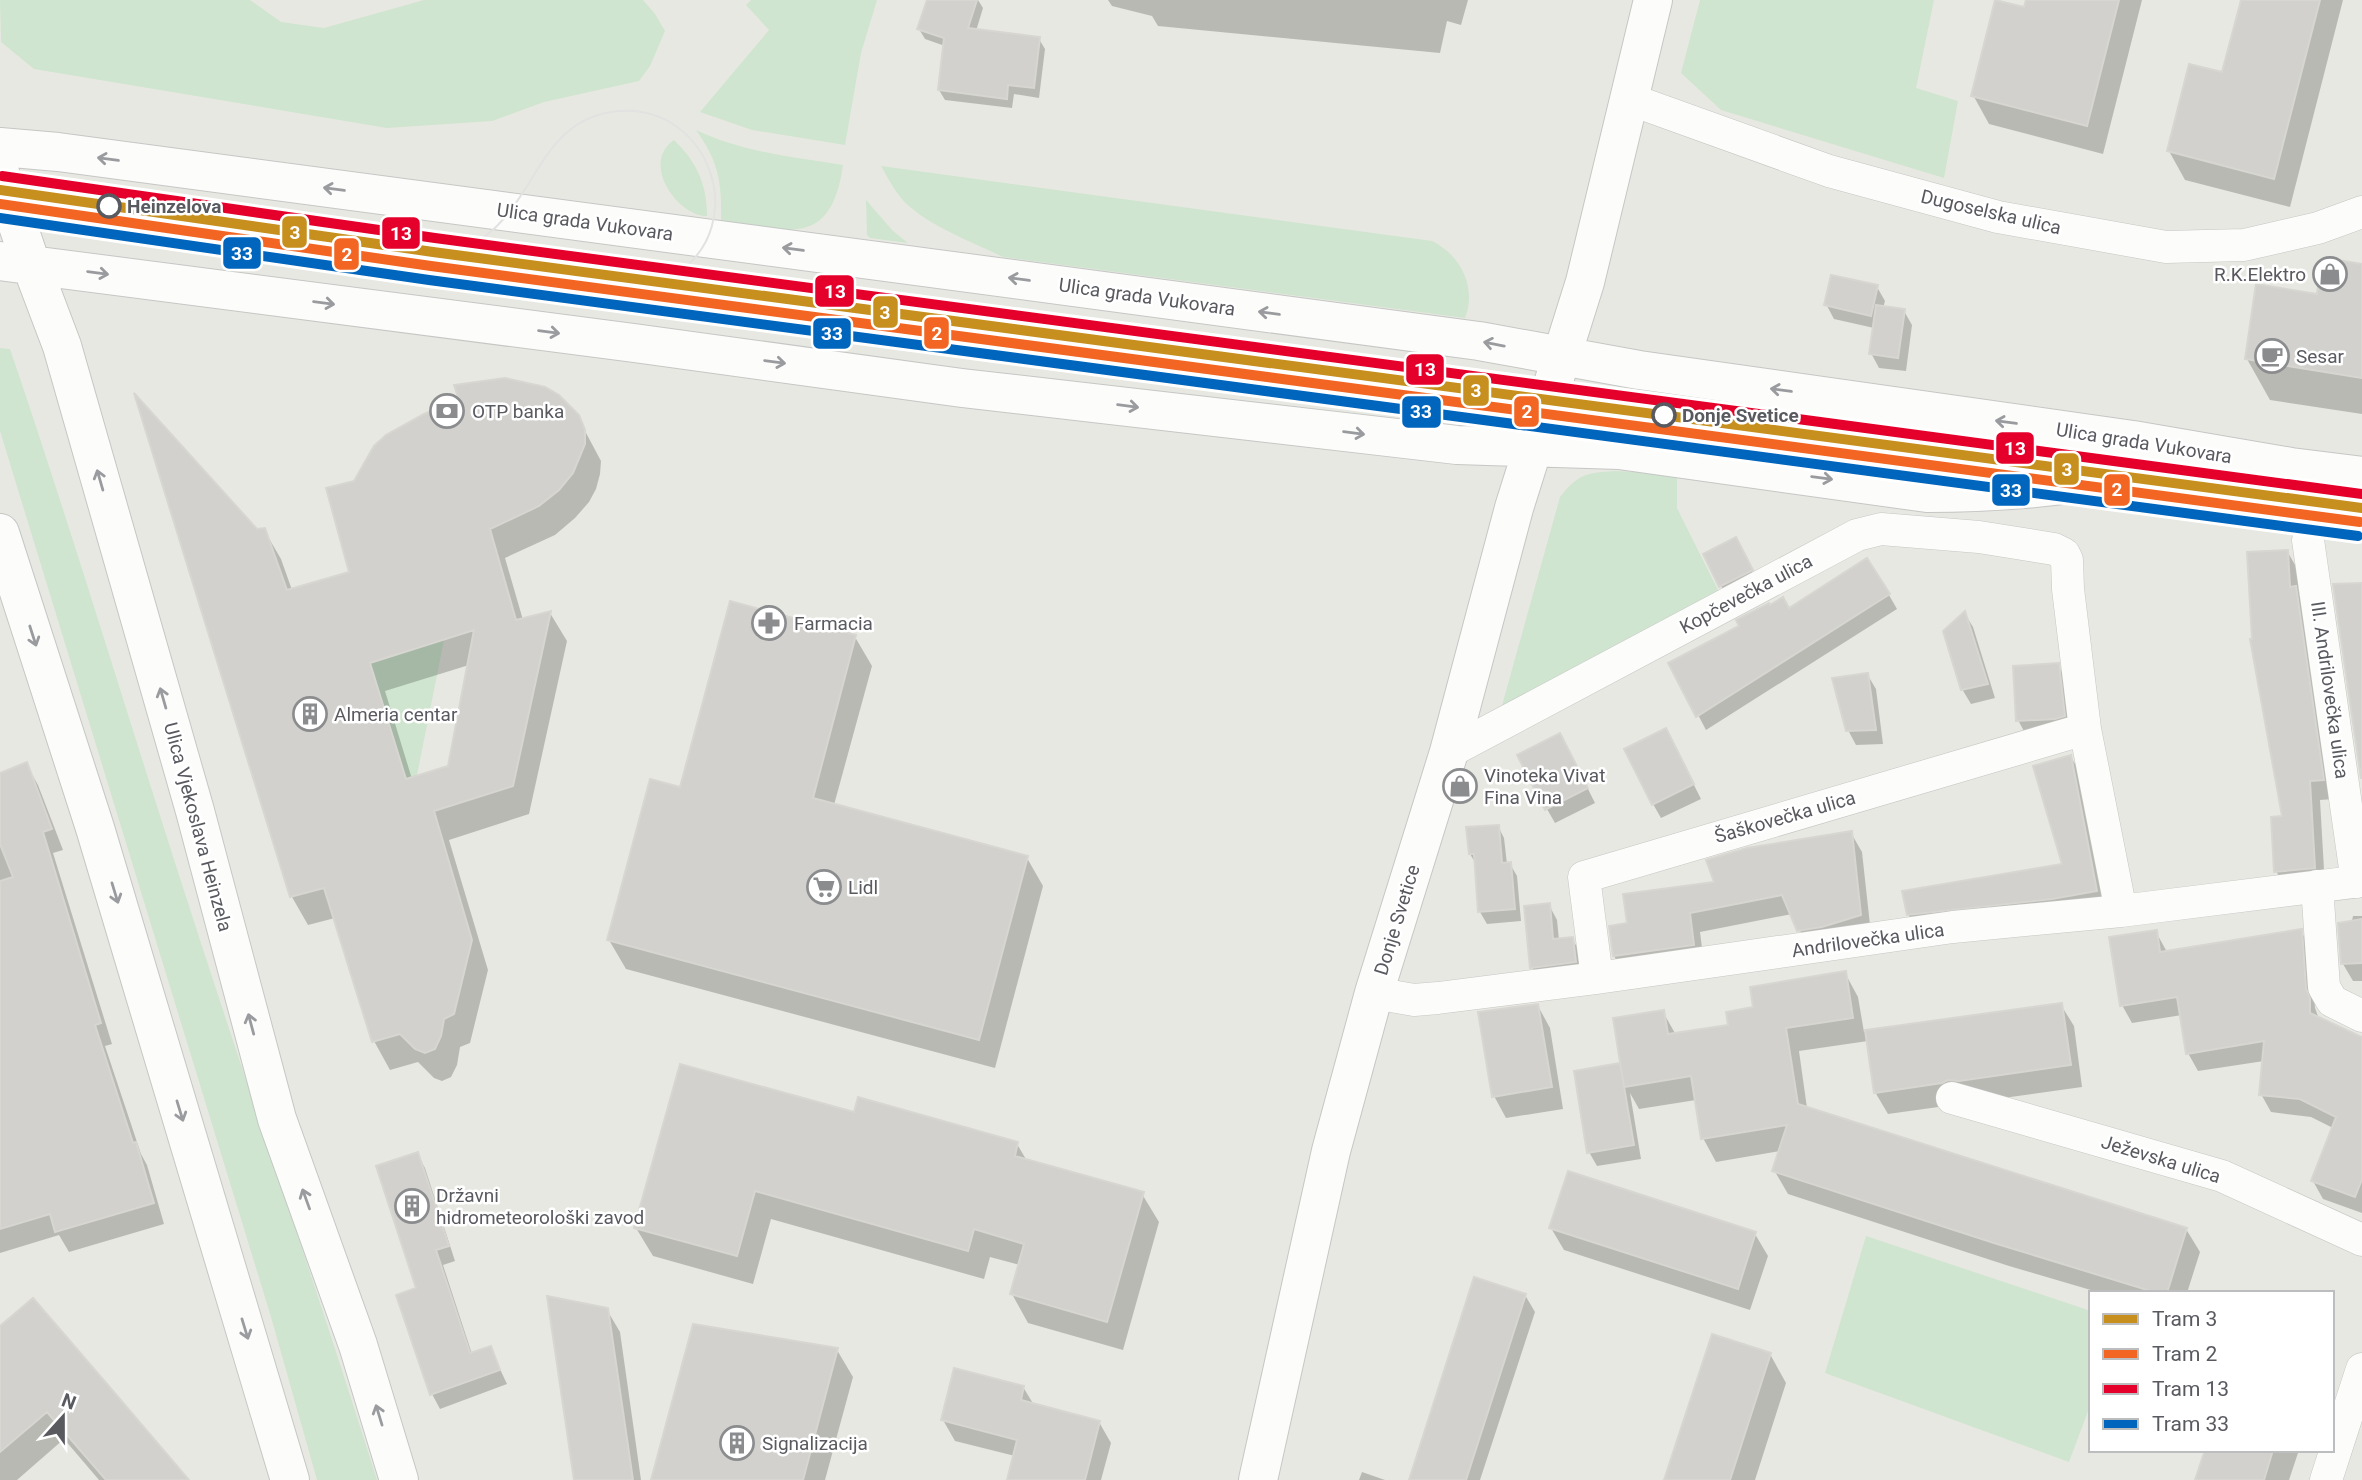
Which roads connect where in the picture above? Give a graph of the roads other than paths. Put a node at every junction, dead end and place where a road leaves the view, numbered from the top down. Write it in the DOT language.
graph roads {
  1 [pos="1653,0"];
  2 [pos="1629,99"];
  3 [pos="0,147"];
  4 [pos="0,173"];
  5 [pos="2362,212"];
  6 [pos="15,262"];
  7 [pos="1561,357"];
  8 [pos="1535,448"];
  9 [pos="2291,467"];
  10 [pos="2362,476"];
  11 [pos="0,533"];
  12 [pos="2308,540"];
  13 [pos="2085,729"];
  14 [pos="1449,752"];
  15 [pos="2360,881"];
  16 [pos="2317,886"];
  17 [pos="2121,911"];
  18 [pos="1597,978"];
  19 [pos="1374,993"];
  20 [pos="2362,1016"];
  21 [pos="1952,1098"];
  22 [pos="2362,1240"];
  23 [pos="2362,1369"];
  24 [pos="290,1480"];
  25 [pos="399,1480"];
  26 [pos="1258,1480"];
  27 [pos="2326,1480"];
  1 -- 2 [label="street, Donje Svetice"];
  2 -- 5 [label="street, Dugoselska ulica"];
  2 -- 7 [label="street, Donje Svetice"];
  7 -- 3 [label="street, Ulica grada Vukovara, one-way"];
  4 -- 6 [label="street, Ulica Vjekoslava Heinzela"];
  6 -- 8 [label="street, Ulica grada Vukovara, one-way"];
  25 -- 6 [label="street, Ulica Vjekoslava Heinzela, one-way"];
  7 -- 8 [label="street, Donje Svetice"];
  9 -- 7 [label="street, Ulica grada Vukovara, one-way"];
  8 -- 9 [label="street, Ulica grada Vukovara, one-way"];
  8 -- 14 [label="street, Donje Svetice"];
  9 -- 10 [label="street, Ulica grada Vukovara"];
  11 -- 24 [label="street, one-way"];
  12 -- 15 [label="street, III. Andrilovečka ulica"];
  13 -- 14 [label="street, Kopčevečka ulica"];
  13 -- 17 [label="street"];
  13 -- 18 [label="street, Šaškovečka ulica"];
  14 -- 19 [label="street, Donje Svetice"];
  15 -- 16 [label="street, Andrilovečka ulica"];
  16 -- 17 [label="street, Andrilovečka ulica"];
  16 -- 20 [label="street"];
  17 -- 18 [label="street, Andrilovečka ulica"];
  18 -- 19 [label="street, Andrilovečka ulica"];
  19 -- 26 [label="street, Donje Svetice"];
  21 -- 22 [label="street, Ježevska ulica"];
  23 -- 27 [label="street"];
}
